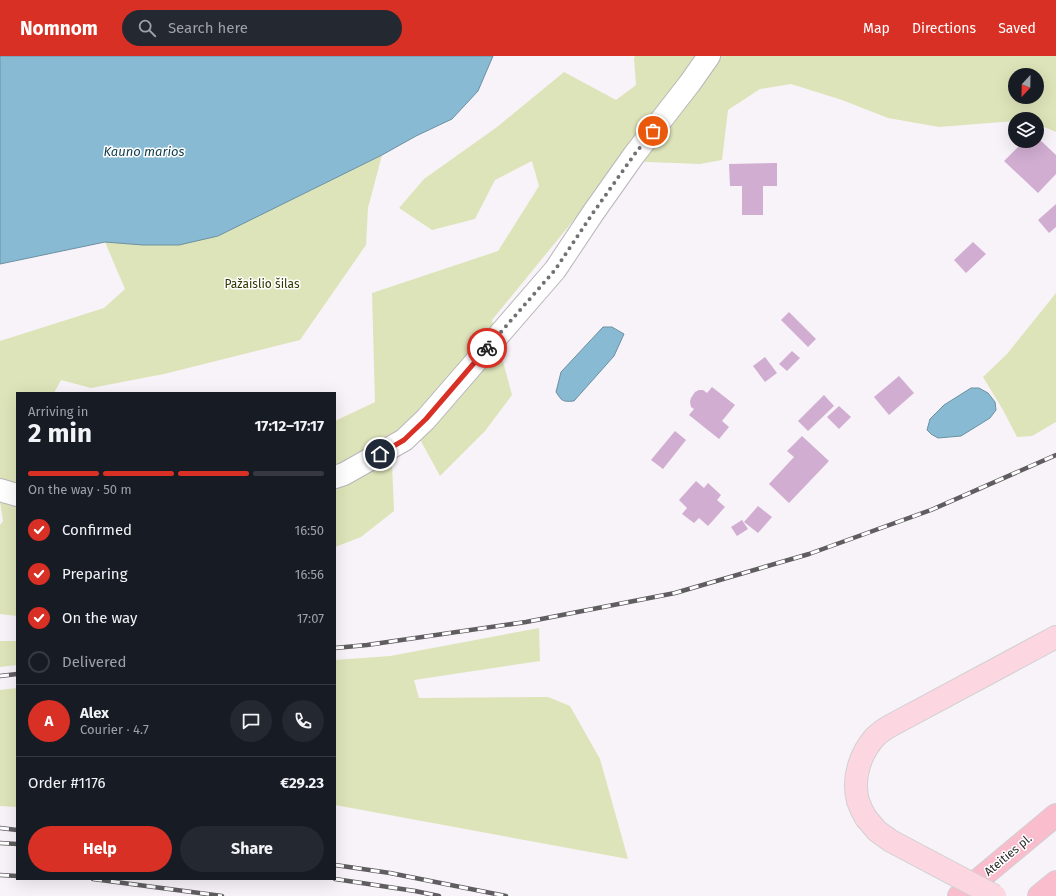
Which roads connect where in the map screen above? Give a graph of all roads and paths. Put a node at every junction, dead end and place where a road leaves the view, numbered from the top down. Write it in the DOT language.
graph roads {
  1 [pos="709,56"];
  2 [pos="336,477"];
  3 [pos="0,490"];
  4 [pos="16,495"];
  5 [pos="1056,637"];
  6 [pos="1056,815"];
  7 [pos="1056,882"];
  8 [pos="959,896"];
  9 [pos="995,896"];
  10 [pos="1039,896"];
  1 -- 2 [label="street"];
  3 -- 4 [label="street"];
  5 -- 9 [label="main road, bridge"];
  6 -- 8 [label="highway, Ateities pl."];
  7 -- 10 [label="highway"];
}
